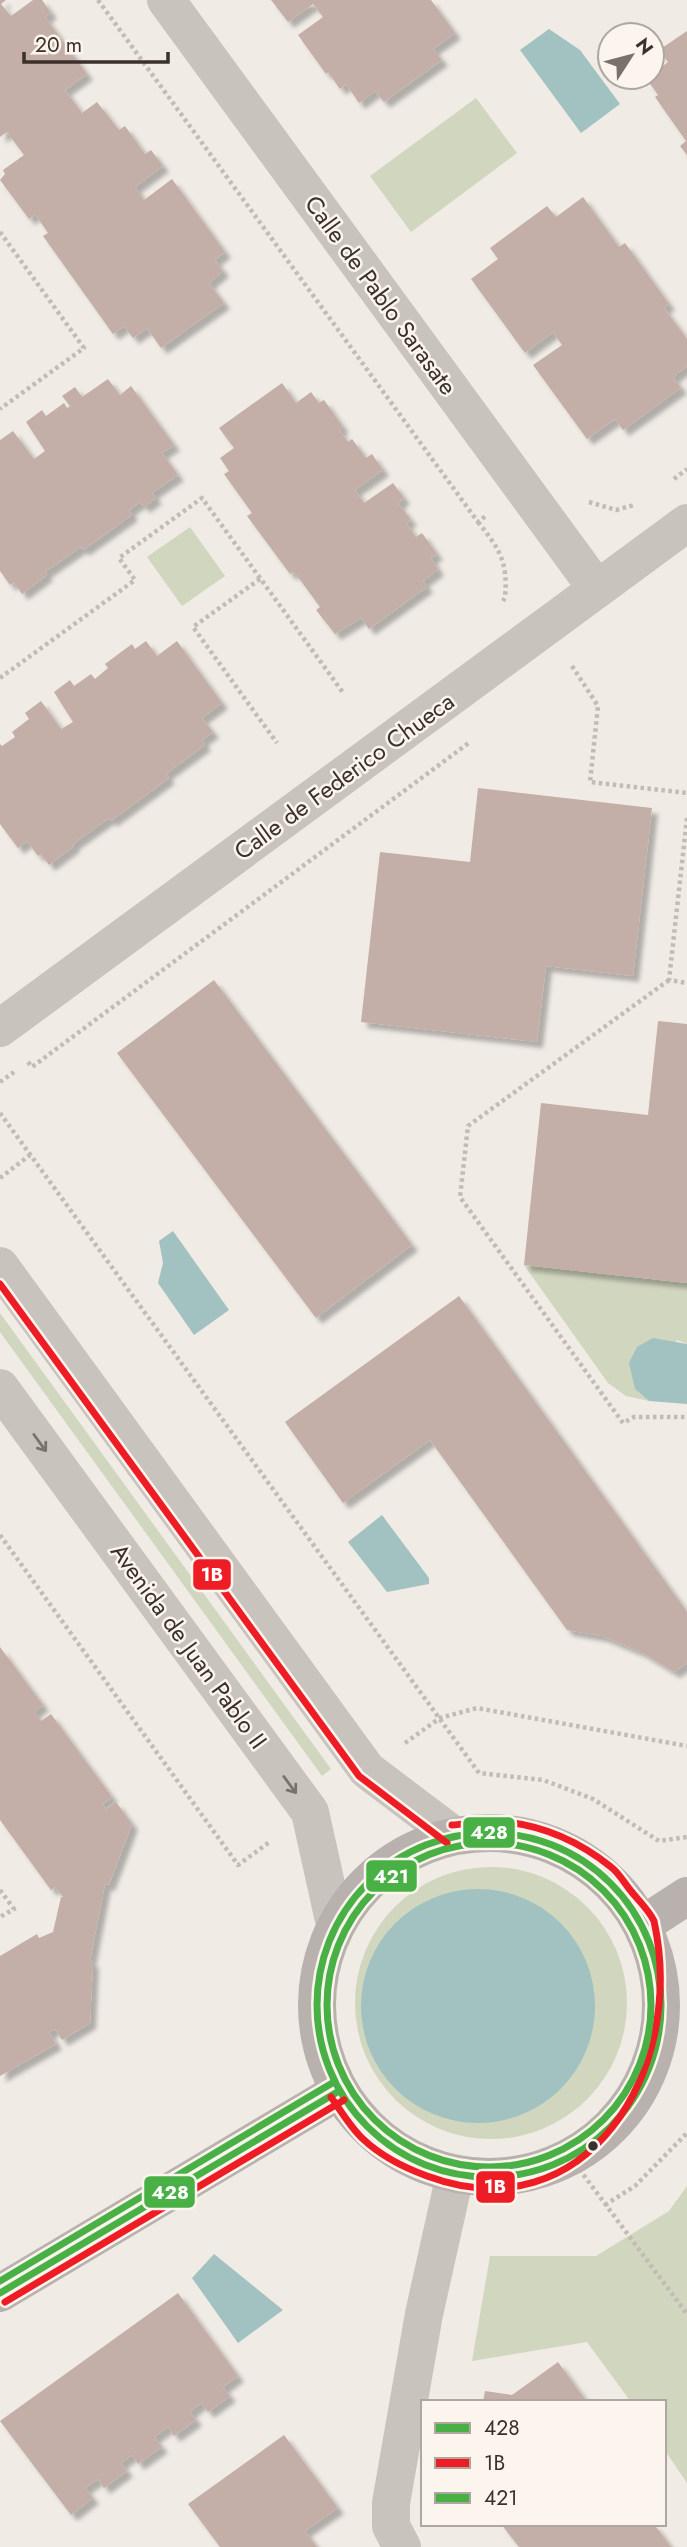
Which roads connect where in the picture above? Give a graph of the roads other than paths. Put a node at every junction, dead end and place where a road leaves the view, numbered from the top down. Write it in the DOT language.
graph roads {
  1 [pos="166,0"];
  2 [pos="687,523"];
  3 [pos="597,589"];
  4 [pos="0,1028"];
  5 [pos="0,1266"];
  6 [pos="0,1388"];
  7 [pos="453,1835"];
  8 [pos="687,1896"];
  9 [pos="335,1924"];
  10 [pos="644,1924"];
  11 [pos="339,2091"];
  12 [pos="455,2175"];
  13 [pos="0,2293"];
  14 [pos="402,2547"];
  1 -- 3 [label="street, Calle de Pablo Sarasate"];
  2 -- 3 [label="street, Calle de Federico Chueca"];
  3 -- 4 [label="street, Calle de Federico Chueca"];
  5 -- 7 [label="street"];
  6 -- 9 [label="street, Avenida de Juan Pablo II, one-way"];
  7 -- 9 [label="main road"];
  7 -- 10 [label="main road"];
  8 -- 10 [label="main road"];
  9 -- 11 [label="main road"];
  10 -- 12 [label="main road"];
  11 -- 12 [label="main road"];
  11 -- 13 [label="main road"];
  12 -- 14 [label="street"];
}
